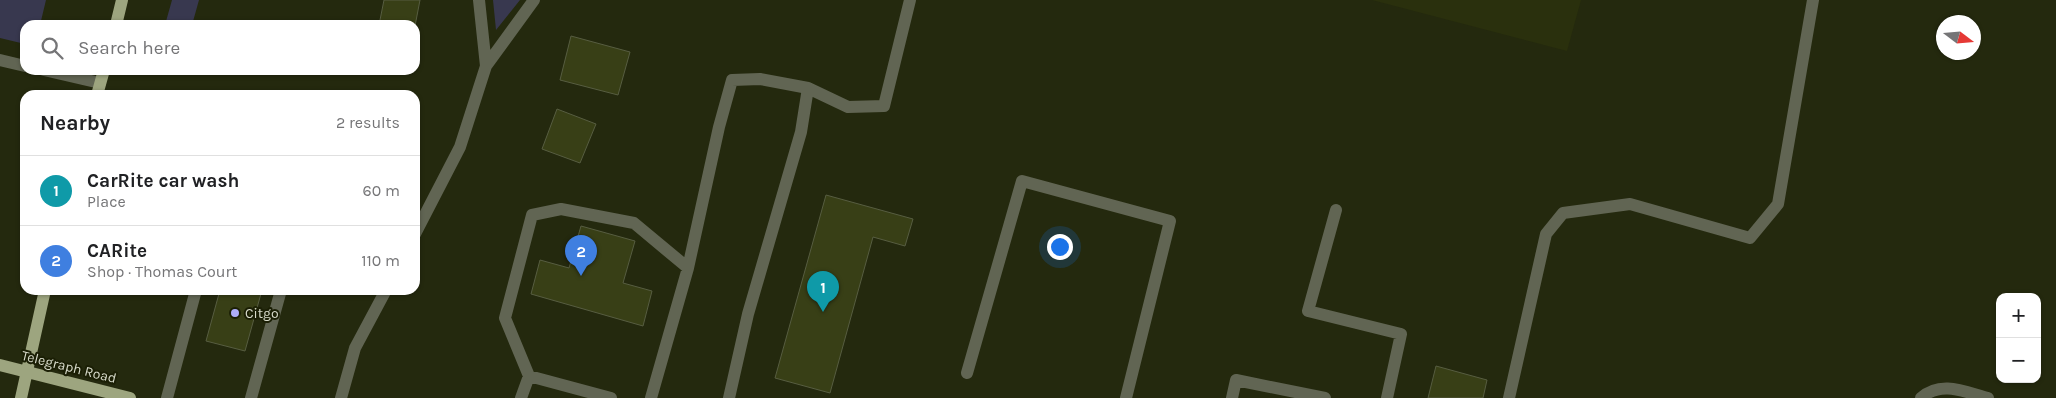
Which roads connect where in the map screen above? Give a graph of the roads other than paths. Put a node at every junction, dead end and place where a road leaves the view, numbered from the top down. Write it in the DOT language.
graph roads {
  1 [pos="122,0"];
  2 [pos="478,0"];
  3 [pos="534,0"];
  4 [pos="910,0"];
  5 [pos="1813,0"];
  6 [pos="117,20"];
  7 [pos="0,60"];
  8 [pos="20,65"];
  9 [pos="486,66"];
  10 [pos="58,75"];
  11 [pos="103,75"];
  12 [pos="808,88"];
  13 [pos="99,89"];
  14 [pos="1336,210"];
  15 [pos="420,224"];
  16 [pos="688,268"];
  17 [pos="44,295"];
  18 [pos="195,295"];
  19 [pos="280,295"];
  20 [pos="383,295"];
  21 [pos="0,365"];
  22 [pos="27,372"];
  23 [pos="967,373"];
  24 [pos="529,376"];
  25 [pos="21,398"];
  26 [pos="130,398"];
  27 [pos="167,398"];
  28 [pos="251,398"];
  29 [pos="341,398"];
  30 [pos="521,398"];
  31 [pos="611,398"];
  32 [pos="652,398"];
  33 [pos="729,398"];
  34 [pos="1126,398"];
  35 [pos="1232,398"];
  36 [pos="1325,398"];
  37 [pos="1387,398"];
  38 [pos="1509,398"];
  39 [pos="1921,398"];
  40 [pos="1988,398"];
  1 -- 6 [label="main road"];
  2 -- 9 [label="street"];
  3 -- 9 [label="street"];
  4 -- 12 [label="street"];
  5 -- 38 [label="street"];
  7 -- 8 [label="street"];
  9 -- 15 [label="street"];
  10 -- 13 [label="street"];
  11 -- 13 [label="main road"];
  12 -- 16 [label="street"];
  12 -- 33 [label="street"];
  14 -- 37 [label="street"];
  16 -- 24 [label="street"];
  16 -- 32 [label="street"];
  17 -- 22 [label="main road"];
  18 -- 27 [label="street"];
  19 -- 28 [label="street"];
  20 -- 29 [label="street"];
  21 -- 22 [label="main road, Telegraph Road"];
  22 -- 25 [label="main road"];
  22 -- 26 [label="main road, Telegraph Road"];
  23 -- 34 [label="street"];
  24 -- 30 [label="street"];
  24 -- 31 [label="street"];
  35 -- 36 [label="street"];
  39 -- 40 [label="street"];
}
